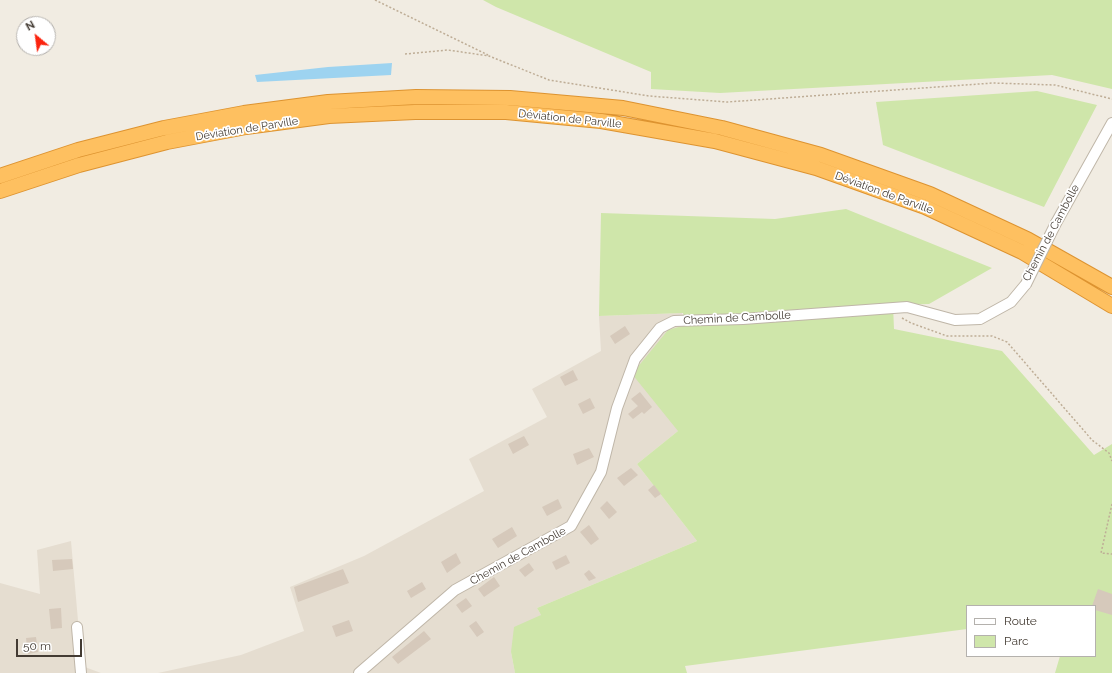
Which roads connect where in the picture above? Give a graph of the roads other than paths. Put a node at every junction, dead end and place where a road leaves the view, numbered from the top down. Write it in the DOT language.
graph roads {
  1 [pos="1112,123"];
  2 [pos="0,176"];
  3 [pos="0,190"];
  4 [pos="1112,287"];
  5 [pos="1112,306"];
  6 [pos="77,627"];
  7 [pos="81,673"];
  8 [pos="359,673"];
  1 -- 8 [label="street, Chemin de Cambolle, bridge"];
  2 -- 4 [label="highway, Déviation de Parville"];
  3 -- 5 [label="highway, Déviation de Parville"];
  6 -- 7 [label="street"];
}
